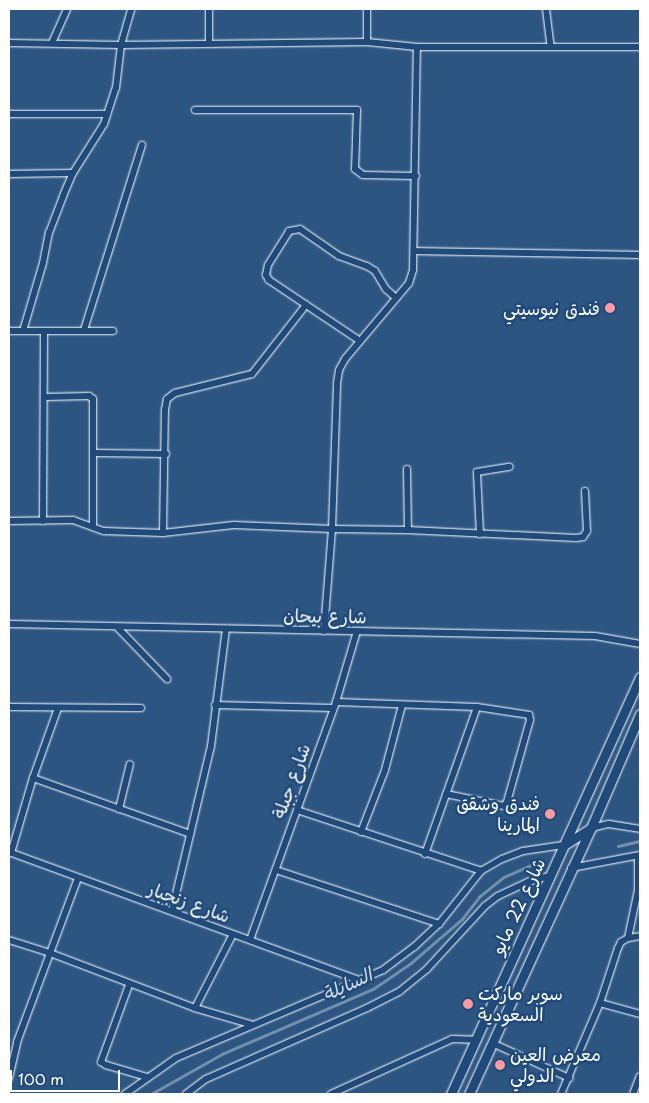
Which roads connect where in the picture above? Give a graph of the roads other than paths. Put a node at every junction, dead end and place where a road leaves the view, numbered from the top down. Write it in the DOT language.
graph roads {
  1 [pos="67,9"];
  2 [pos="131,9"];
  3 [pos="209,9"];
  4 [pos="367,9"];
  5 [pos="546,9"];
  6 [pos="367,42"];
  7 [pos="9,43"];
  8 [pos="52,43"];
  9 [pos="209,43"];
  10 [pos="122,45"];
  11 [pos="418,47"];
  12 [pos="551,47"];
  13 [pos="640,47"];
  14 [pos="195,110"];
  15 [pos="9,114"];
  16 [pos="108,114"];
  17 [pos="142,145"];
  18 [pos="9,174"];
  19 [pos="73,174"];
  20 [pos="416,176"];
  21 [pos="415,251"];
  22 [pos="640,255"];
  23 [pos="396,298"];
  24 [pos="306,305"];
  25 [pos="84,330"];
  26 [pos="9,331"];
  27 [pos="23,331"];
  28 [pos="44,331"];
  29 [pos="113,331"];
  30 [pos="360,341"];
  31 [pos="45,397"];
  32 [pos="95,453"];
  33 [pos="166,454"];
  34 [pos="510,467"];
  35 [pos="407,469"];
  36 [pos="585,490"];
  37 [pos="9,521"];
  38 [pos="43,521"];
  39 [pos="92,526"];
  40 [pos="332,529"];
  41 [pos="408,530"];
  42 [pos="163,533"];
  43 [pos="480,534"];
  44 [pos="9,624"];
  45 [pos="118,628"];
  46 [pos="226,629"];
  47 [pos="324,631"];
  48 [pos="357,631"];
  49 [pos="640,644"];
  50 [pos="640,676"];
  51 [pos="167,678"];
  52 [pos="216,705"];
  53 [pos="335,705"];
  54 [pos="9,706"];
  55 [pos="402,706"];
  56 [pos="477,707"];
  57 [pos="58,708"];
  58 [pos="141,708"];
  59 [pos="640,714"];
  60 [pos="130,764"];
  61 [pos="33,778"];
  62 [pos="446,794"];
  63 [pos="119,809"];
  64 [pos="297,810"];
  65 [pos="591,828"];
  66 [pos="640,829"];
  67 [pos="361,832"];
  68 [pos="190,834"];
  69 [pos="564,845"];
  70 [pos="10,852"];
  71 [pos="425,854"];
  72 [pos="639,855"];
  73 [pos="572,868"];
  74 [pos="276,870"];
  75 [pos="481,872"];
  76 [pos="549,876"];
  77 [pos="78,878"];
  78 [pos="172,911"];
  79 [pos="439,924"];
  80 [pos="233,934"];
  81 [pos="640,936"];
  82 [pos="628,938"];
  83 [pos="9,940"];
  84 [pos="250,940"];
  85 [pos="50,953"];
  86 [pos="358,980"];
  87 [pos="129,985"];
  88 [pos="600,1003"];
  89 [pos="195,1008"];
  90 [pos="640,1014"];
  91 [pos="253,1025"];
  92 [pos="9,1040"];
  93 [pos="476,1040"];
  94 [pos="17,1042"];
  95 [pos="492,1043"];
  96 [pos="640,1076"];
  97 [pos="147,1077"];
  98 [pos="9,1078"];
  99 [pos="569,1078"];
  100 [pos="638,1085"];
  101 [pos="125,1094"];
  102 [pos="186,1094"];
  103 [pos="331,1094"];
  104 [pos="451,1094"];
  105 [pos="469,1094"];
  106 [pos="562,1094"];
  107 [pos="633,1094"];
  1 -- 8 [label="street"];
  2 -- 10 [label="street"];
  3 -- 9 [label="street"];
  4 -- 6 [label="street"];
  5 -- 12 [label="street"];
  6 -- 9 [label="street"];
  6 -- 11 [label="street"];
  7 -- 8 [label="street"];
  8 -- 10 [label="street"];
  9 -- 10 [label="street"];
  10 -- 16 [label="street"];
  11 -- 12 [label="street"];
  11 -- 20 [label="street"];
  12 -- 13 [label="street"];
  14 -- 20 [label="street"];
  15 -- 16 [label="street"];
  16 -- 19 [label="street"];
  17 -- 25 [label="street"];
  18 -- 19 [label="street"];
  19 -- 27 [label="street"];
  20 -- 21 [label="street"];
  21 -- 22 [label="street"];
  21 -- 23 [label="street"];
  23 -- 24 [label="street"];
  23 -- 30 [label="street"];
  24 -- 30 [label="street"];
  24 -- 33 [label="street"];
  25 -- 28 [label="street"];
  25 -- 29 [label="street"];
  26 -- 27 [label="street"];
  27 -- 28 [label="street"];
  28 -- 31 [label="street"];
  30 -- 40 [label="street"];
  31 -- 32 [label="street"];
  31 -- 38 [label="street"];
  32 -- 33 [label="street"];
  32 -- 39 [label="street"];
  33 -- 42 [label="street"];
  34 -- 43 [label="street"];
  35 -- 41 [label="street"];
  36 -- 43 [label="street"];
  37 -- 38 [label="street"];
  38 -- 39 [label="street"];
  39 -- 42 [label="street"];
  40 -- 41 [label="street"];
  40 -- 42 [label="street"];
  40 -- 47 [label="street"];
  41 -- 43 [label="street"];
  44 -- 45 [label="street, شارع بيحان"];
  45 -- 46 [label="street, شارع بيحان"];
  45 -- 51 [label="street"];
  46 -- 47 [label="street, شارع بيحان"];
  46 -- 52 [label="street"];
  47 -- 48 [label="street, شارع بيحان"];
  48 -- 49 [label="street, شارع بيحان"];
  48 -- 53 [label="street, شارع جبلة"];
  50 -- 69 [label="main road, شارع 22 مايو"];
  52 -- 53 [label="street"];
  52 -- 68 [label="street"];
  53 -- 55 [label="street"];
  53 -- 64 [label="street, شارع جبلة"];
  54 -- 57 [label="street"];
  55 -- 56 [label="street"];
  55 -- 67 [label="street"];
  56 -- 62 [label="street"];
  56 -- 62 [label="street"];
  57 -- 58 [label="street"];
  57 -- 61 [label="street"];
  59 -- 65 [label="main road, شارع 22 مايو"];
  60 -- 63 [label="street"];
  61 -- 63 [label="street"];
  61 -- 70 [label="street"];
  62 -- 71 [label="street"];
  63 -- 68 [label="street"];
  64 -- 67 [label="street"];
  64 -- 74 [label="street, شارع جبلة"];
  65 -- 66 [label="street"];
  65 -- 69 [label="main road"];
  65 -- 73 [label="main road, شارع 22 مايو"];
  67 -- 71 [label="street"];
  68 -- 78 [label="street"];
  69 -- 75 [label="street"];
  69 -- 76 [label="main road, شارع 22 مايو"];
  70 -- 77 [label="street, شارع زنجبار"];
  71 -- 75 [label="street"];
  72 -- 73 [label="street"];
  72 -- 82 [label="street"];
  73 -- 76 [label="main road"];
  73 -- 95 [label="main road, شارع 22 مايو"];
  74 -- 79 [label="street"];
  74 -- 84 [label="street, شارع جبلة"];
  75 -- 79 [label="street"];
  76 -- 93 [label="main road, شارع 22 مايو"];
  76 -- 102 [label="street"];
  77 -- 78 [label="street, شارع زنجبار"];
  77 -- 85 [label="street"];
  78 -- 80 [label="street, شارع زنجبار"];
  79 -- 86 [label="street"];
  80 -- 84 [label="street, شارع زنجبار"];
  80 -- 89 [label="street"];
  81 -- 82 [label="street"];
  82 -- 88 [label="street"];
  83 -- 85 [label="street"];
  84 -- 86 [label="street, شارع زنجبار"];
  85 -- 87 [label="street"];
  85 -- 94 [label="street"];
  86 -- 91 [label="street"];
  87 -- 89 [label="street"];
  87 -- 97 [label="street"];
  88 -- 90 [label="street"];
  88 -- 99 [label="street"];
  89 -- 91 [label="street"];
  91 -- 97 [label="street"];
  92 -- 94 [label="street"];
  93 -- 103 [label="street"];
  93 -- 104 [label="main road, شارع 22 مايو"];
  94 -- 98 [label="street"];
  95 -- 99 [label="street"];
  95 -- 105 [label="main road, شارع 22 مايو"];
  96 -- 100 [label="street"];
  97 -- 101 [label="street"];
  99 -- 106 [label="street"];
  100 -- 107 [label="street"];
}
